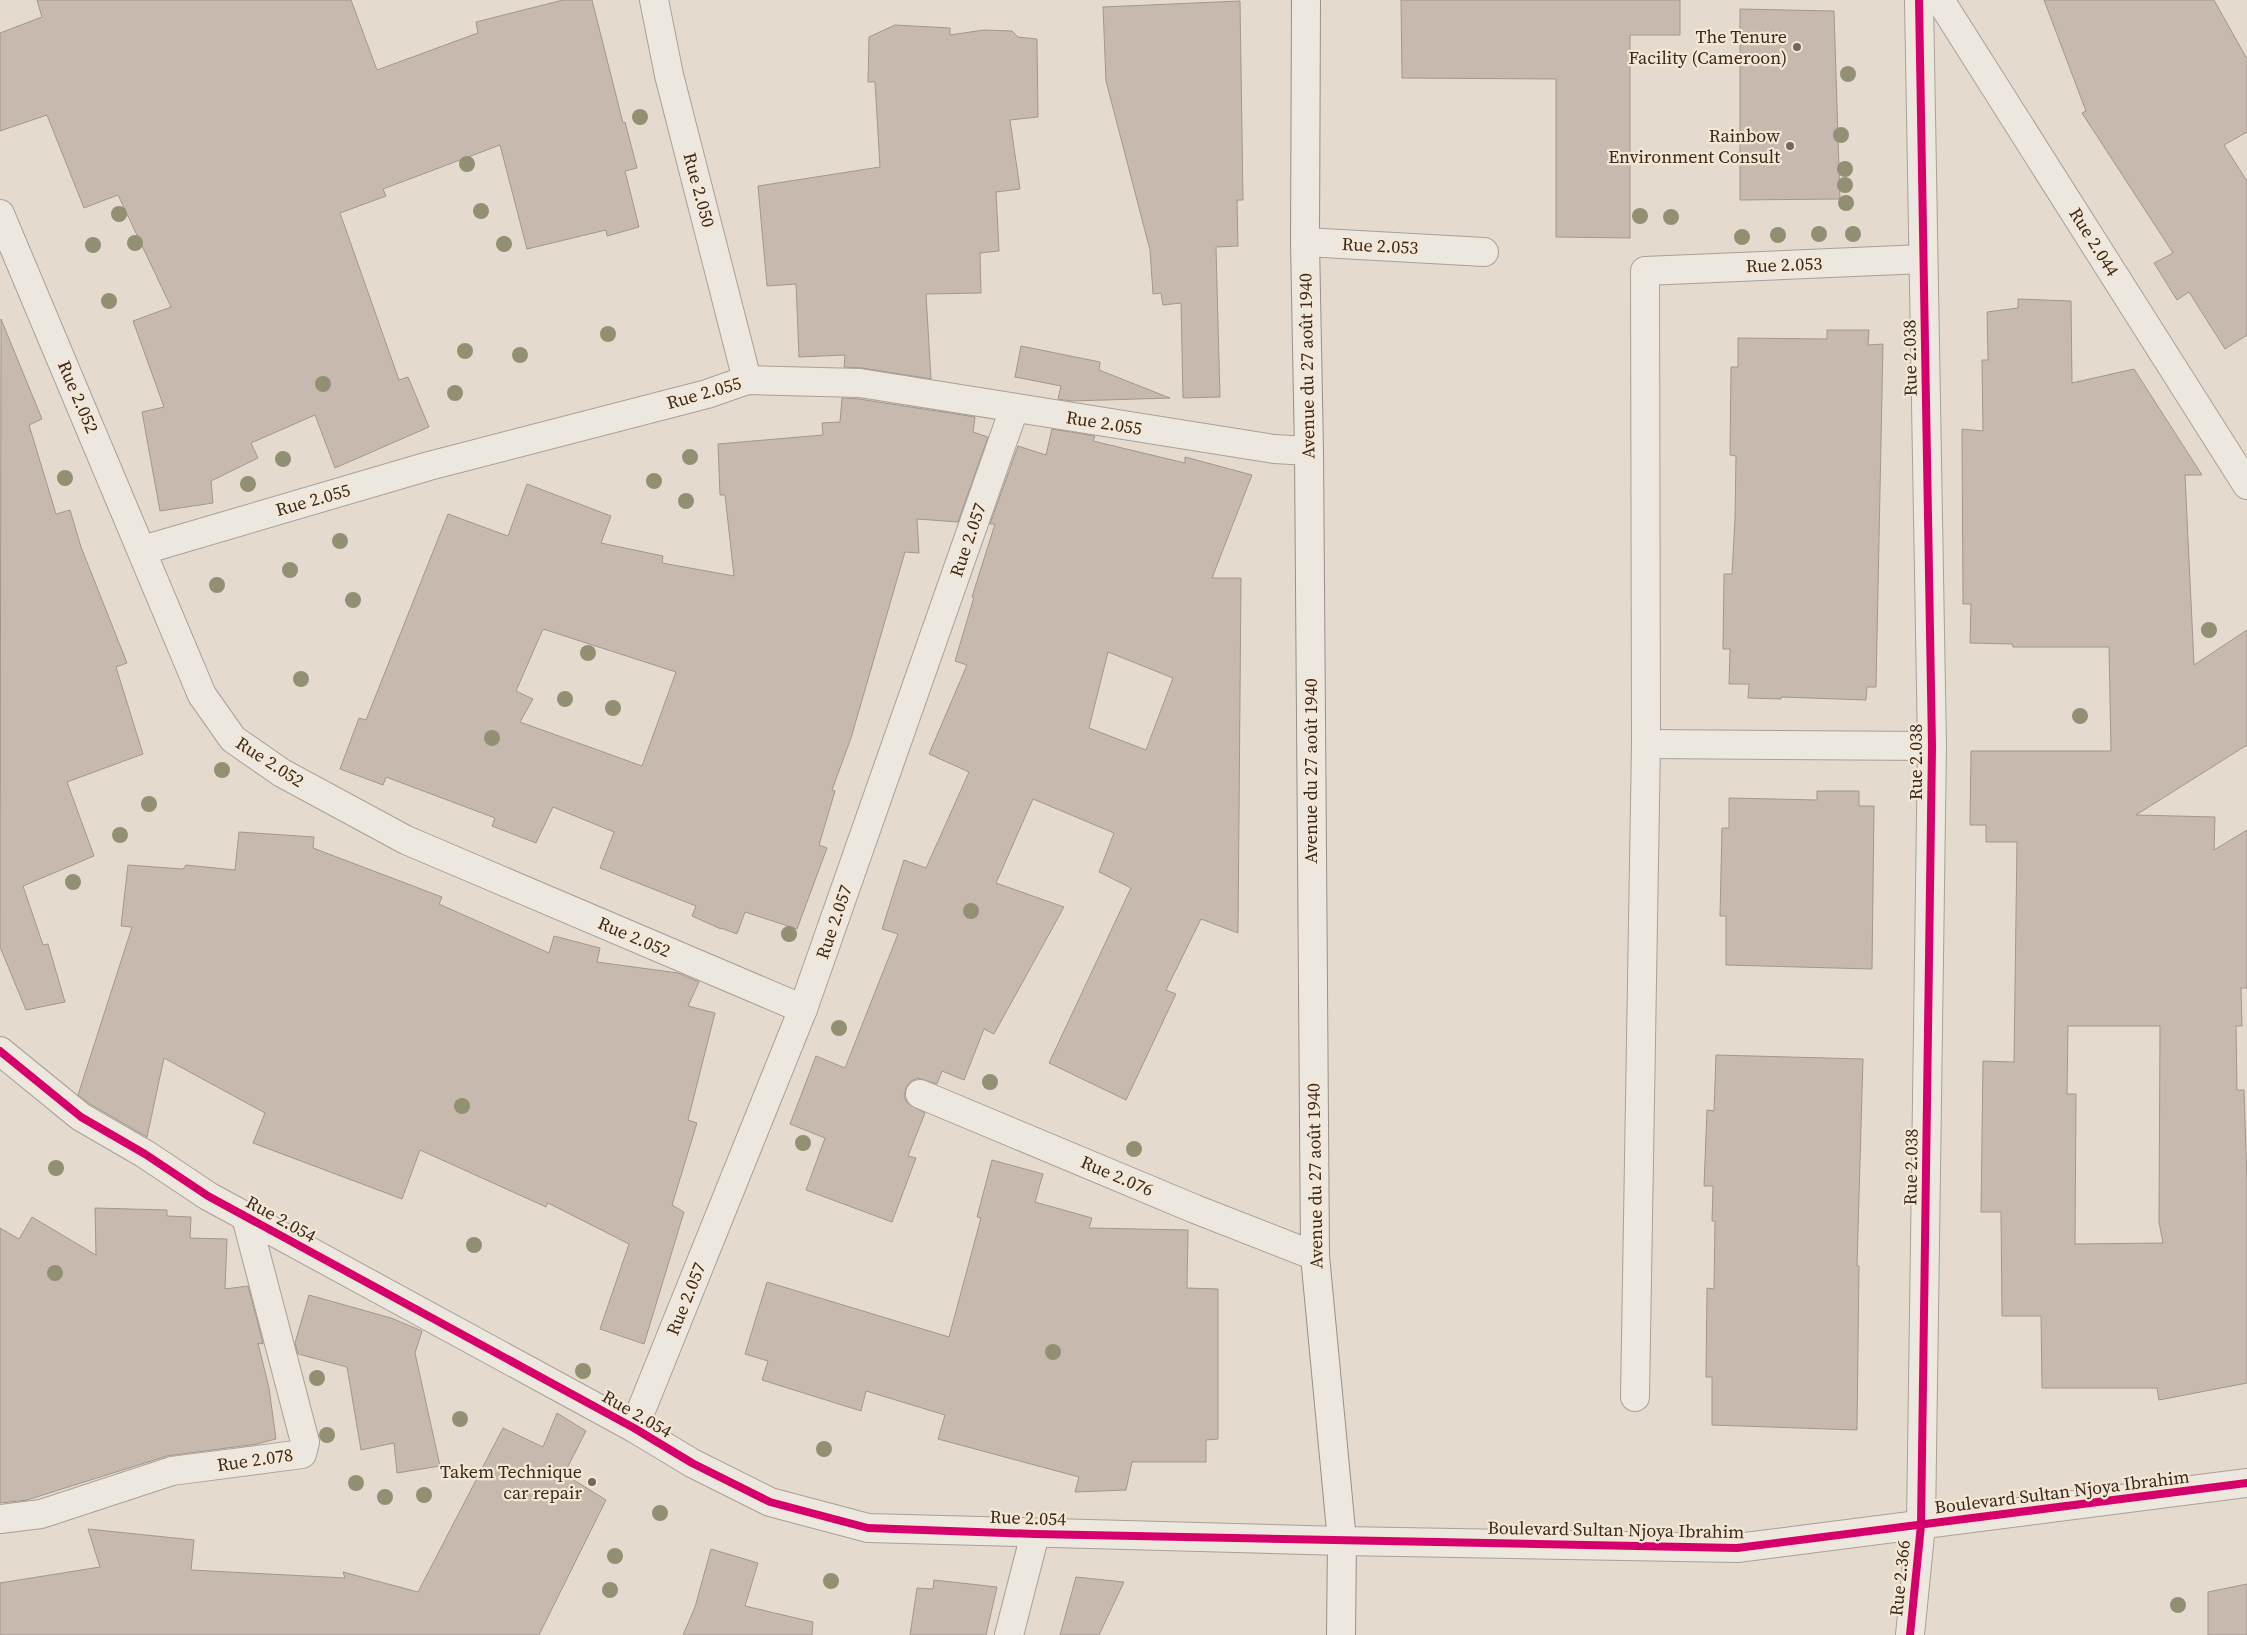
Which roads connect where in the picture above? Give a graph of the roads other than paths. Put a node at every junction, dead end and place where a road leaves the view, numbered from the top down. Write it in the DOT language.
graph roads {
  1 [pos="654,0"];
  2 [pos="1306,0"];
  3 [pos="1919,0"];
  4 [pos="1940,0"];
  5 [pos="0,214"];
  6 [pos="1305,242"];
  7 [pos="1484,252"];
  8 [pos="1923,259"];
  9 [pos="747,380"];
  10 [pos="1014,409"];
  11 [pos="1309,451"];
  12 [pos="2247,485"];
  13 [pos="143,550"];
  14 [pos="1646,744"];
  15 [pos="1932,746"];
  16 [pos="803,1008"];
  17 [pos="0,1051"];
  18 [pos="920,1094"];
  19 [pos="246,1217"];
  20 [pos="1315,1256"];
  21 [pos="1635,1397"];
  22 [pos="634,1428"];
  23 [pos="2247,1483"];
  24 [pos="0,1519"];
  25 [pos="1921,1525"];
  26 [pos="1035,1534"];
  27 [pos="1342,1541"];
  28 [pos="1009,1635"];
  29 [pos="1341,1635"];
  30 [pos="1910,1635"];
  1 -- 9 [label="street, Rue 2.050"];
  2 -- 6 [label="street, Avenue du 27 août 1940"];
  3 -- 8 [label="street, Rue 2.038"];
  4 -- 12 [label="street, Rue 2.044"];
  5 -- 13 [label="street, Rue 2.052"];
  6 -- 7 [label="street, Rue 2.053"];
  6 -- 11 [label="street, Avenue du 27 août 1940"];
  8 -- 14 [label="street, Rue 2.053"];
  8 -- 15 [label="street, Rue 2.038"];
  9 -- 10 [label="street, Rue 2.055"];
  9 -- 13 [label="street, Rue 2.055"];
  10 -- 11 [label="street, Rue 2.055"];
  10 -- 16 [label="street, Rue 2.057"];
  11 -- 20 [label="street, Avenue du 27 août 1940"];
  13 -- 16 [label="street, Rue 2.052"];
  14 -- 15 [label="street"];
  14 -- 21 [label="street"];
  15 -- 25 [label="street, Rue 2.038"];
  16 -- 22 [label="street, Rue 2.057"];
  17 -- 19 [label="street, Rue 2.054"];
  18 -- 20 [label="street, Rue 2.076"];
  19 -- 22 [label="street, Rue 2.054"];
  19 -- 24 [label="street, Rue 2.078"];
  20 -- 27 [label="street, Avenue du 27 août 1940"];
  22 -- 26 [label="street, Rue 2.054"];
  23 -- 25 [label="street, Boulevard Sultan Njoya Ibrahim"];
  25 -- 27 [label="street, Boulevard Sultan Njoya Ibrahim"];
  25 -- 30 [label="street, Rue 2.366"];
  26 -- 27 [label="street, Rue 2.054"];
  26 -- 28 [label="street"];
  27 -- 29 [label="street, Avenue du 27 août 1940"];
}
